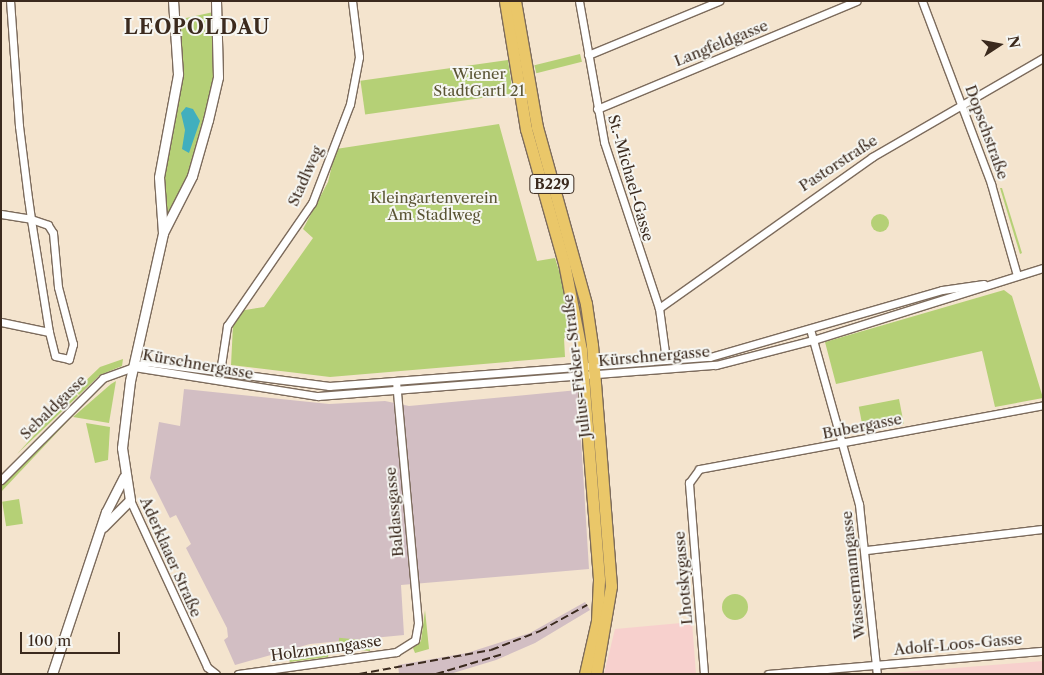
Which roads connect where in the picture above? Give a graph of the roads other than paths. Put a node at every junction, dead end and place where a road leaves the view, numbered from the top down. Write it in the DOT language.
graph roads {
  1 [pos="10,1"];
  2 [pos="173,1"];
  3 [pos="216,1"];
  4 [pos="352,1"];
  5 [pos="505,1"];
  6 [pos="515,1"];
  7 [pos="579,1"];
  8 [pos="719,1"];
  9 [pos="856,1"];
  10 [pos="922,1"];
  11 [pos="588,56"];
  12 [pos="1043,58"];
  13 [pos="962,101"];
  14 [pos="596,109"];
  15 [pos="1,214"];
  16 [pos="31,219"];
  17 [pos="163,233"];
  18 [pos="1043,268"];
  19 [pos="1017,275"];
  20 [pos="984,284"];
  21 [pos="659,308"];
  22 [pos="1,322"];
  23 [pos="810,329"];
  24 [pos="49,332"];
  25 [pos="813,340"];
  26 [pos="666,360"];
  27 [pos="133,367"];
  28 [pos="589,371"];
  29 [pos="220,372"];
  30 [pos="396,382"];
  31 [pos="397,391"];
  32 [pos="1043,406"];
  33 [pos="843,444"];
  34 [pos="124,477"];
  35 [pos="689,479"];
  36 [pos="1,480"];
  37 [pos="129,499"];
  38 [pos="110,503"];
  39 [pos="103,527"];
  40 [pos="1043,529"];
  41 [pos="866,550"];
  42 [pos="415,640"];
  43 [pos="1043,651"];
  44 [pos="876,664"];
  45 [pos="52,674"];
  46 [pos="216,674"];
  47 [pos="238,674"];
  48 [pos="585,674"];
  49 [pos="596,674"];
  50 [pos="704,674"];
  51 [pos="768,674"];
  52 [pos="877,674"];
  1 -- 16 [label="street"];
  2 -- 17 [label="street"];
  3 -- 17 [label="street"];
  4 -- 29 [label="street, Stadlweg"];
  5 -- 28 [label="main road, Julius-Ficker-Straße / B229"];
  6 -- 28 [label="main road, Julius-Ficker-Straße / B229"];
  7 -- 11 [label="street, St.-Michael-Gasse"];
  8 -- 11 [label="street"];
  9 -- 14 [label="street, Langfeldgasse"];
  10 -- 13 [label="street, Dopschstraße"];
  11 -- 14 [label="street, St.-Michael-Gasse"];
  12 -- 13 [label="street, Pastorstraße"];
  13 -- 19 [label="street, Dopschstraße"];
  13 -- 21 [label="street, Pastorstraße"];
  14 -- 21 [label="street, St.-Michael-Gasse"];
  15 -- 16 [label="street"];
  16 -- 24 [label="street"];
  16 -- 24 [label="street"];
  17 -- 27 [label="street, Aderklaaer Straße"];
  18 -- 19 [label="street, Kürschnergasse"];
  19 -- 20 [label="street, Kürschnergasse"];
  20 -- 23 [label="street, Kürschnergasse"];
  20 -- 25 [label="street, Kürschnergasse"];
  21 -- 26 [label="street, St.-Michael-Gasse"];
  22 -- 24 [label="street"];
  23 -- 25 [label="street, Wassermanngasse"];
  23 -- 26 [label="street, Kürschnergasse"];
  25 -- 28 [label="street, Kürschnergasse"];
  25 -- 33 [label="street, Wassermanngasse"];
  26 -- 28 [label="street, Kürschnergasse"];
  27 -- 29 [label="street, Kürschnergasse"];
  27 -- 31 [label="street, Kürschnergasse"];
  27 -- 34 [label="street, Aderklaaer Straße"];
  27 -- 36 [label="street, Sebaldgasse"];
  28 -- 30 [label="street, Kürschnergasse"];
  28 -- 31 [label="street, Kürschnergasse"];
  28 -- 48 [label="main road, Julius-Ficker-Straße / B229"];
  28 -- 49 [label="main road, Julius-Ficker-Straße / B229"];
  29 -- 30 [label="street, Kürschnergasse"];
  30 -- 31 [label="street, Baldassgasse"];
  31 -- 42 [label="street, Baldassgasse"];
  32 -- 33 [label="street, Bubergasse"];
  33 -- 35 [label="street, Bubergasse"];
  33 -- 41 [label="street, Wassermanngasse"];
  34 -- 37 [label="street, Aderklaaer Straße"];
  34 -- 38 [label="street"];
  35 -- 50 [label="street, Lhotskygasse"];
  37 -- 38 [label="street"];
  37 -- 39 [label="street"];
  37 -- 46 [label="street, Aderklaaer Straße"];
  38 -- 39 [label="street"];
  39 -- 45 [label="street"];
  40 -- 41 [label="street"];
  41 -- 44 [label="street, Wassermanngasse"];
  42 -- 47 [label="street, Holzmanngasse"];
  43 -- 44 [label="street, Adolf-Loos-Gasse"];
  44 -- 51 [label="street, Adolf-Loos-Gasse"];
  44 -- 52 [label="street, Wassermanngasse"];
}
